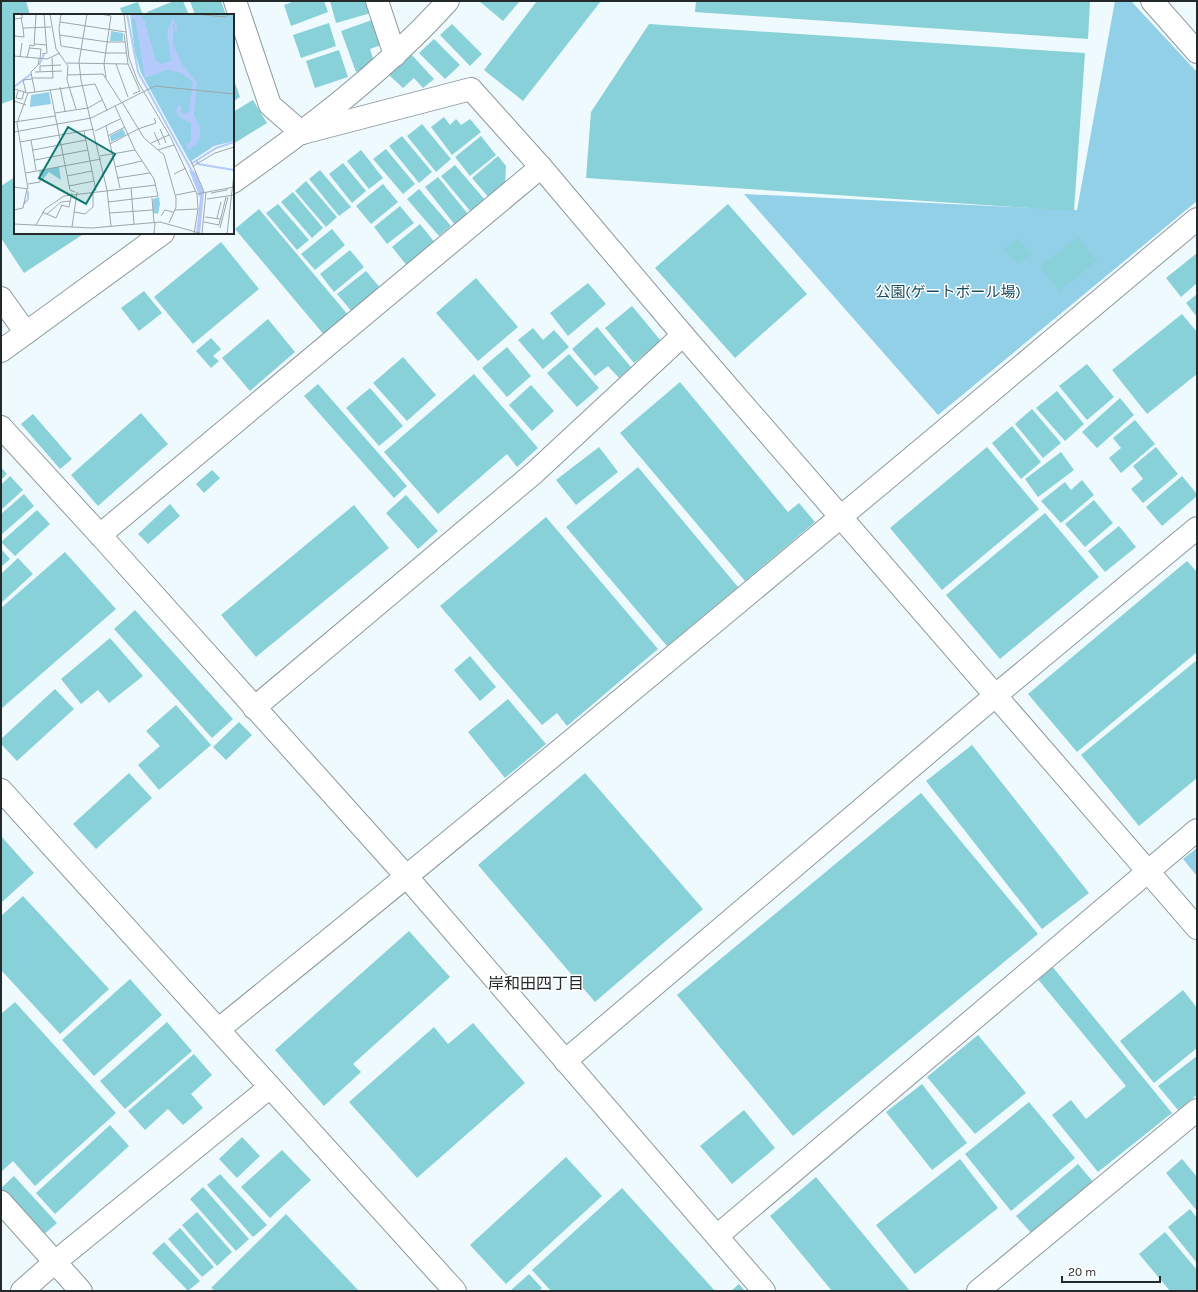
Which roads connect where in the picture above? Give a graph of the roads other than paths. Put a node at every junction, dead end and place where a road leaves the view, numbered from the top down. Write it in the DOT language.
graph roads {
  1 [pos="235,1"];
  2 [pos="377,1"];
  3 [pos="448,1"];
  4 [pos="1152,1"];
  5 [pos="1197,52"];
  6 [pos="395,55"];
  7 [pos="302,133"];
  8 [pos="541,168"];
  9 [pos="234,181"];
  10 [pos="1197,219"];
  11 [pos="162,234"];
  12 [pos="1,298"];
  13 [pos="26,333"];
  14 [pos="683,335"];
  15 [pos="1,351"];
  16 [pos="1,427"];
  17 [pos="841,517"];
  18 [pos="1197,528"];
  19 [pos="100,535"];
  20 [pos="996,695"];
  21 [pos="254,708"];
  22 [pos="1,790"];
  23 [pos="1197,830"];
  24 [pos="1148,870"];
  25 [pos="407,878"];
  26 [pos="1197,928"];
  27 [pos="219,1029"];
  28 [pos="565,1062"];
  29 [pos="270,1087"];
  30 [pos="1197,1110"];
  31 [pos="1,1202"];
  32 [pos="717,1236"];
  33 [pos="55,1262"];
  34 [pos="22,1291"];
  35 [pos="81,1291"];
  36 [pos="455,1291"];
  37 [pos="764,1291"];
  38 [pos="978,1291"];
  1 -- 7 [label="street"];
  2 -- 6 [label="street"];
  3 -- 6 [label="street"];
  4 -- 5 [label="street"];
  6 -- 7 [label="street"];
  7 -- 8 [label="street"];
  7 -- 9 [label="street"];
  8 -- 14 [label="street"];
  8 -- 19 [label="street"];
  10 -- 17 [label="street"];
  11 -- 13 [label="street"];
  12 -- 13 [label="street"];
  13 -- 15 [label="street"];
  14 -- 17 [label="street"];
  14 -- 21 [label="street"];
  16 -- 19 [label="street"];
  17 -- 20 [label="street"];
  17 -- 25 [label="street"];
  18 -- 20 [label="street"];
  19 -- 21 [label="street"];
  20 -- 24 [label="street"];
  20 -- 28 [label="street"];
  21 -- 25 [label="street"];
  22 -- 27 [label="street"];
  23 -- 24 [label="street"];
  24 -- 26 [label="street"];
  24 -- 32 [label="street"];
  25 -- 27 [label="street"];
  25 -- 28 [label="street"];
  27 -- 29 [label="street"];
  28 -- 32 [label="street"];
  29 -- 33 [label="street"];
  29 -- 36 [label="street"];
  30 -- 38 [label="street"];
  31 -- 33 [label="street"];
  32 -- 37 [label="street"];
  33 -- 34 [label="street"];
  33 -- 35 [label="street"];
}
